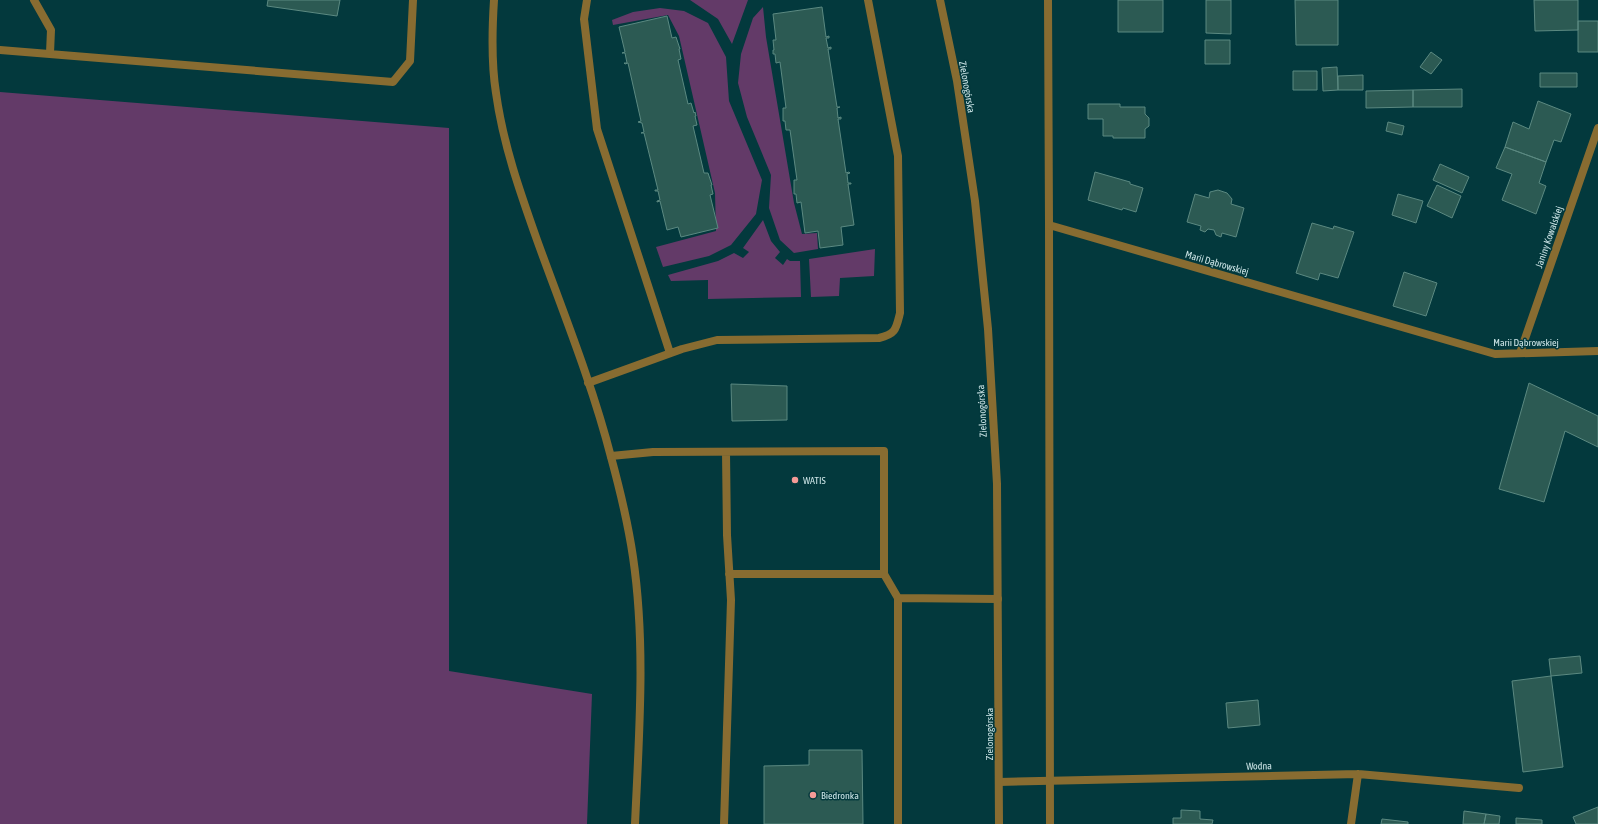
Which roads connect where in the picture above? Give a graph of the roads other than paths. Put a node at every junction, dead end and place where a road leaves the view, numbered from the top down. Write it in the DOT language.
graph roads {
  1 [pos="34,0"];
  2 [pos="413,0"];
  3 [pos="494,0"];
  4 [pos="587,0"];
  5 [pos="868,0"];
  6 [pos="940,0"];
  7 [pos="1048,0"];
  8 [pos="0,50"];
  9 [pos="50,53"];
  10 [pos="1598,128"];
  11 [pos="1049,225"];
  12 [pos="1598,351"];
  13 [pos="670,353"];
  14 [pos="1520,353"];
  15 [pos="588,383"];
  16 [pos="726,452"];
  17 [pos="611,456"];
  18 [pos="729,574"];
  19 [pos="884,574"];
  20 [pos="898,598"];
  21 [pos="998,599"];
  22 [pos="1358,774"];
  23 [pos="1050,781"];
  24 [pos="999,782"];
  25 [pos="1519,788"];
  26 [pos="635,824"];
  27 [pos="724,824"];
  28 [pos="898,824"];
  29 [pos="999,824"];
  30 [pos="1050,824"];
  31 [pos="1351,824"];
  1 -- 9 [label="street"];
  2 -- 9 [label="street"];
  3 -- 15 [label="street"];
  4 -- 13 [label="street"];
  5 -- 13 [label="street"];
  6 -- 21 [label="street, Zielonogórska"];
  7 -- 11 [label="street"];
  8 -- 9 [label="street"];
  10 -- 14 [label="street, Janiny Kowalskiej"];
  11 -- 14 [label="street, Marii Dąbrowskiej"];
  11 -- 23 [label="street"];
  12 -- 14 [label="street, Marii Dąbrowskiej"];
  13 -- 15 [label="street"];
  15 -- 17 [label="street"];
  16 -- 17 [label="street"];
  16 -- 18 [label="street"];
  16 -- 19 [label="street"];
  17 -- 26 [label="street"];
  18 -- 19 [label="street"];
  18 -- 27 [label="street"];
  19 -- 20 [label="street"];
  20 -- 21 [label="street"];
  20 -- 28 [label="street"];
  21 -- 24 [label="street, Zielonogórska"];
  22 -- 23 [label="street, Wodna"];
  22 -- 25 [label="street, Wodna"];
  22 -- 31 [label="street"];
  23 -- 24 [label="street, Wodna"];
  23 -- 30 [label="street"];
  24 -- 29 [label="street, Zielonogórska"];
}
